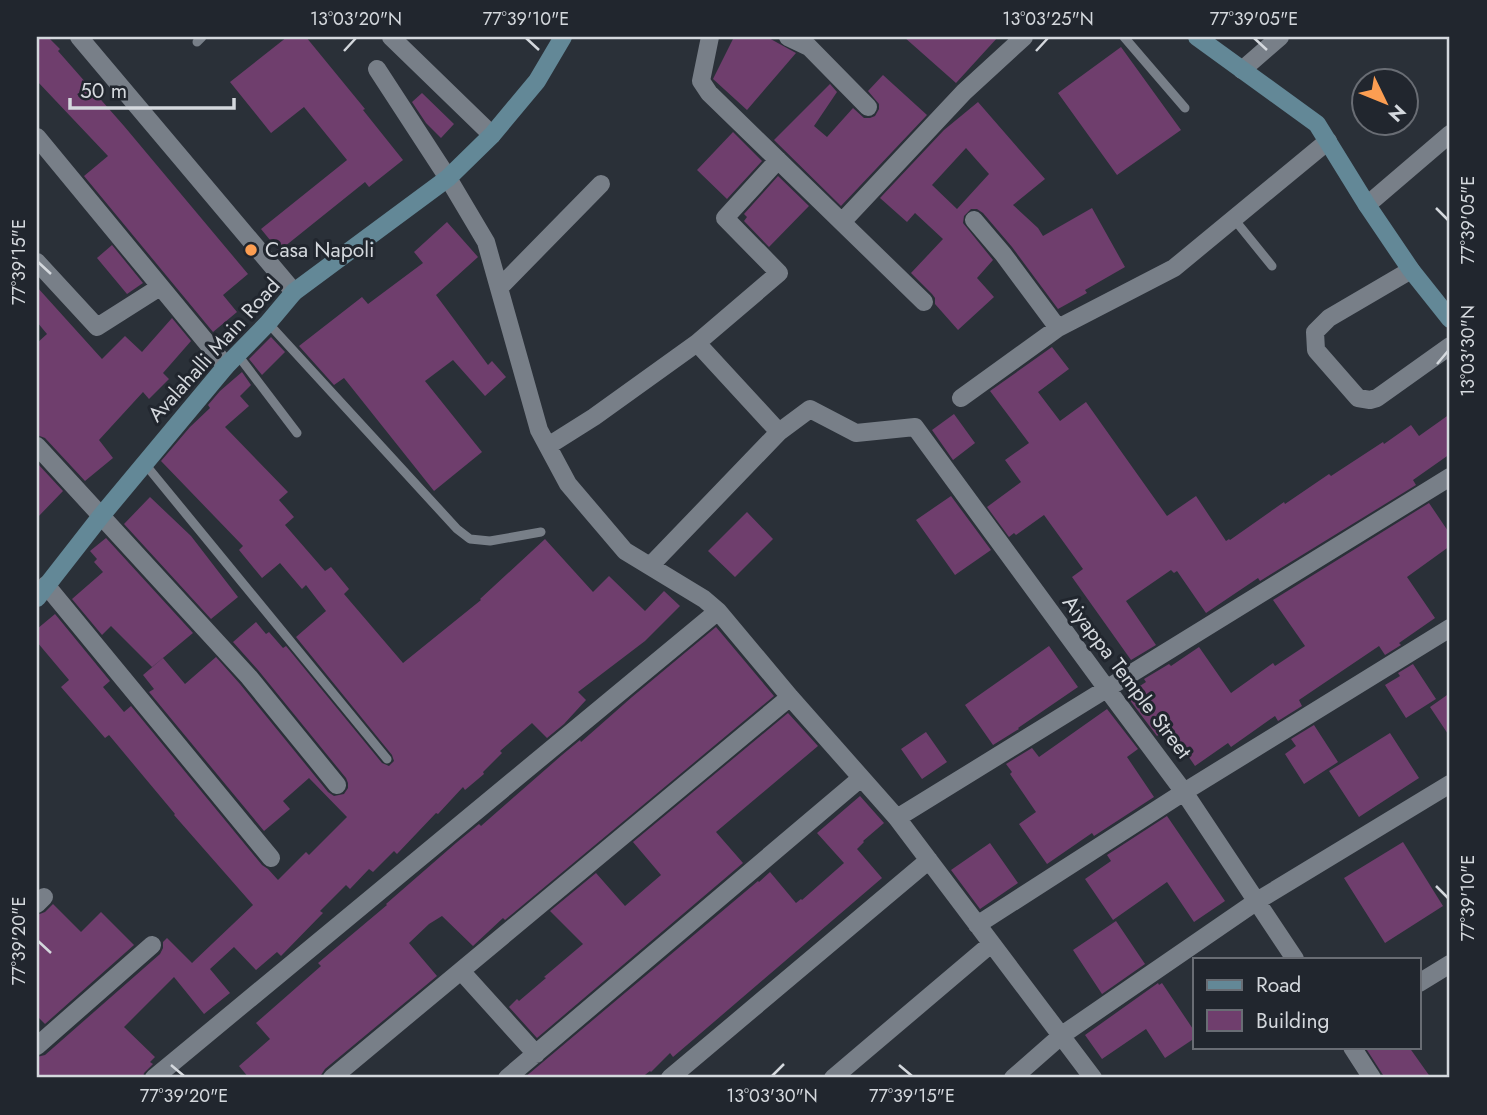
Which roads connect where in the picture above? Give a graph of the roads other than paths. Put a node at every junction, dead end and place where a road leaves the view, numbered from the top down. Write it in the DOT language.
graph roads {
  1 [pos="563,37"];
  2 [pos="710,37"];
  3 [pos="788,37"];
  4 [pos="1024,37"];
  5 [pos="1124,37"];
  6 [pos="1197,37"];
  7 [pos="1280,37"];
  8 [pos="84,38"];
  9 [pos="398,39"];
  10 [pos="813,42"];
  11 [pos="377,69"];
  12 [pos="1242,70"];
  13 [pos="868,107"];
  14 [pos="1185,108"];
  15 [pos="1450,134"];
  16 [pos="492,135"];
  17 [pos="37,138"];
  18 [pos="1328,141"];
  19 [pos="778,160"];
  20 [pos="448,178"];
  21 [pos="601,184"];
  22 [pos="1367,205"];
  23 [pos="1234,218"];
  24 [pos="974,220"];
  25 [pos="842,222"];
  26 [pos="37,262"];
  27 [pos="1272,266"];
  28 [pos="1411,270"];
  29 [pos="160,287"];
  30 [pos="499,288"];
  31 [pos="294,292"];
  32 [pos="924,302"];
  33 [pos="1450,319"];
  34 [pos="268,323"];
  35 [pos="1058,328"];
  36 [pos="697,343"];
  37 [pos="1450,346"];
  38 [pos="231,360"];
  39 [pos="961,398"];
  40 [pos="779,432"];
  41 [pos="297,433"];
  42 [pos="37,446"];
  43 [pos="548,446"];
  44 [pos="145,464"];
  45 [pos="1450,477"];
  46 [pos="101,516"];
  47 [pos="541,532"];
  48 [pos="650,566"];
  49 [pos="41,592"];
  50 [pos="718,611"];
  51 [pos="1450,628"];
  52 [pos="1107,690"];
  53 [pos="790,697"];
  54 [pos="387,759"];
  55 [pos="861,778"];
  56 [pos="1450,784"];
  57 [pos="337,785"];
  58 [pos="1184,792"];
  59 [pos="897,818"];
  60 [pos="271,858"];
  61 [pos="929,860"];
  62 [pos="1256,901"];
  63 [pos="977,925"];
  64 [pos="992,944"];
  65 [pos="152,945"];
  66 [pos="1294,958"];
  67 [pos="1450,964"];
  68 [pos="461,971"];
  69 [pos="1420,981"];
  70 [pos="1062,1035"];
  71 [pos="37,1046"];
  72 [pos="1353,1048"];
  73 [pos="536,1054"];
  74 [pos="680,1075"];
  75 [pos="154,1078"];
  76 [pos="332,1078"];
  77 [pos="507,1078"];
  78 [pos="833,1078"];
  79 [pos="1013,1078"];
  80 [pos="1093,1078"];
  81 [pos="1372,1078"];
  1 -- 16 [label="main road, Avalahalli Main Road"];
  2 -- 19 [label="street"];
  3 -- 10 [label="street"];
  4 -- 25 [label="street"];
  5 -- 14 [label="lane"];
  6 -- 12 [label="main road"];
  7 -- 12 [label="street"];
  8 -- 31 [label="street"];
  9 -- 16 [label="street"];
  10 -- 13 [label="street"];
  11 -- 20 [label="street"];
  12 -- 18 [label="main road"];
  15 -- 22 [label="street"];
  16 -- 20 [label="main road, Avalahalli Main Road"];
  17 -- 29 [label="street"];
  18 -- 22 [label="main road"];
  18 -- 23 [label="street"];
  19 -- 25 [label="street"];
  19 -- 36 [label="street"];
  20 -- 30 [label="street"];
  20 -- 31 [label="main road, Avalahalli Main Road"];
  21 -- 30 [label="street"];
  22 -- 28 [label="main road"];
  23 -- 27 [label="lane"];
  23 -- 35 [label="street"];
  24 -- 35 [label="street"];
  25 -- 32 [label="street"];
  26 -- 29 [label="street"];
  28 -- 33 [label="main road"];
  28 -- 37 [label="street"];
  29 -- 38 [label="street"];
  30 -- 43 [label="street"];
  31 -- 34 [label="main road, Avalahalli Main Road"];
  34 -- 38 [label="main road, Avalahalli Main Road"];
  34 -- 47 [label="lane"];
  35 -- 39 [label="street"];
  36 -- 40 [label="street"];
  36 -- 43 [label="street"];
  38 -- 41 [label="lane"];
  38 -- 44 [label="main road, Avalahalli Main Road"];
  40 -- 48 [label="street"];
  40 -- 52 [label="street, Aiyappa Temple Street"];
  42 -- 46 [label="street"];
  43 -- 48 [label="street"];
  44 -- 46 [label="main road, Avalahalli Main Road"];
  44 -- 54 [label="lane"];
  45 -- 52 [label="street"];
  46 -- 49 [label="main road, Avalahalli Main Road"];
  46 -- 57 [label="street"];
  48 -- 50 [label="street"];
  49 -- 60 [label="street"];
  50 -- 53 [label="street"];
  50 -- 75 [label="street"];
  51 -- 58 [label="street"];
  52 -- 58 [label="street, Aiyappa Temple Street"];
  52 -- 59 [label="street"];
  53 -- 55 [label="street"];
  53 -- 68 [label="street"];
  55 -- 59 [label="street"];
  55 -- 73 [label="street"];
  56 -- 62 [label="street"];
  58 -- 62 [label="street, Aiyappa Temple Street"];
  58 -- 63 [label="street"];
  59 -- 61 [label="street"];
  61 -- 63 [label="street"];
  61 -- 74 [label="street"];
  62 -- 66 [label="street, Aiyappa Temple Street"];
  62 -- 70 [label="street"];
  63 -- 64 [label="street"];
  64 -- 70 [label="street"];
  64 -- 78 [label="street"];
  65 -- 71 [label="street"];
  67 -- 69 [label="street"];
  68 -- 73 [label="street"];
  68 -- 76 [label="street"];
  70 -- 79 [label="street"];
  70 -- 80 [label="street"];
  72 -- 81 [label="street"];
  73 -- 77 [label="street"];
}
